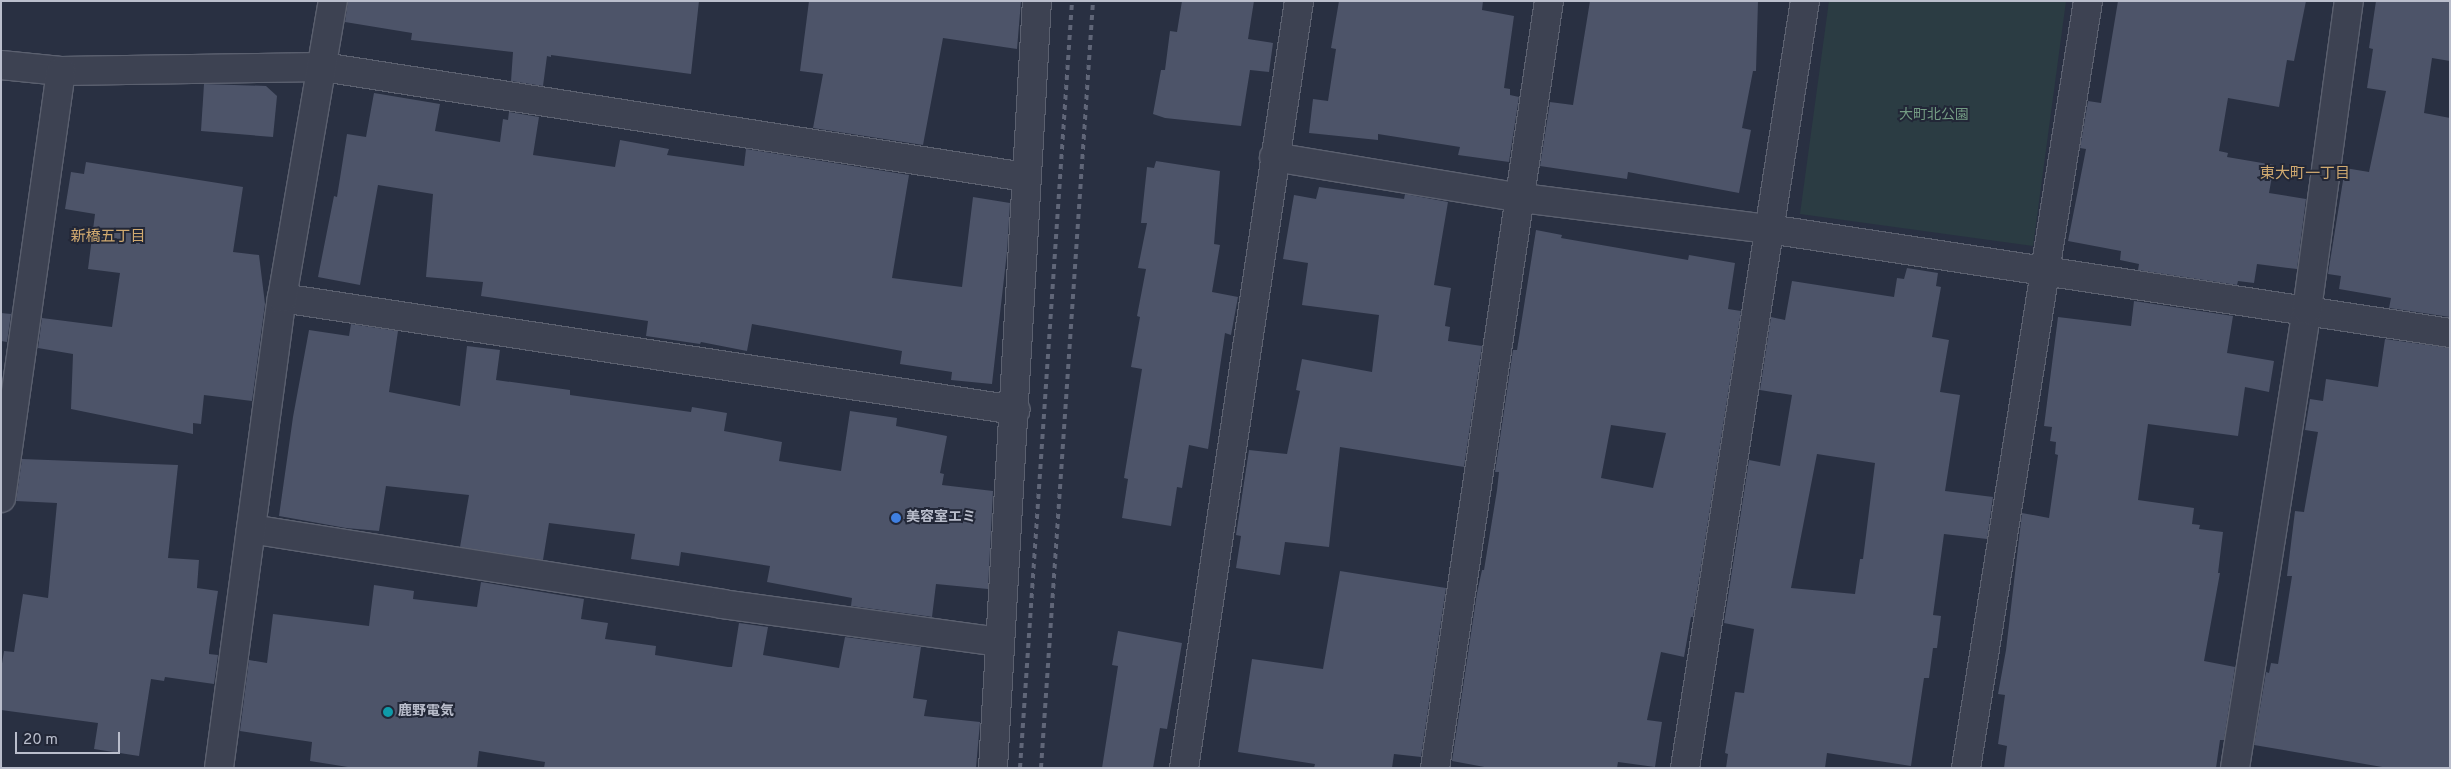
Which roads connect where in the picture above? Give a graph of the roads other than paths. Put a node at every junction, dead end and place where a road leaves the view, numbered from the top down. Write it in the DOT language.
graph roads {
  1 [pos="333,1"];
  2 [pos="1037,1"];
  3 [pos="1299,1"];
  4 [pos="1549,1"];
  5 [pos="1805,1"];
  6 [pos="2088,1"];
  7 [pos="2350,1"];
  8 [pos="1,65"];
  9 [pos="323,67"];
  10 [pos="62,71"];
  11 [pos="1274,157"];
  12 [pos="1026,177"];
  13 [pos="1522,198"];
  14 [pos="1768,229"];
  15 [pos="2044,271"];
  16 [pos="282,298"];
  17 [pos="2307,310"];
  18 [pos="2450,332"];
  19 [pos="1015,410"];
  20 [pos="1,498"];
  21 [pos="250,530"];
  22 [pos="999,642"];
  23 [pos="219,768"];
  24 [pos="993,768"];
  25 [pos="1184,768"];
  26 [pos="1435,768"];
  27 [pos="1685,768"];
  28 [pos="1966,768"];
  29 [pos="2235,768"];
  1 -- 9 [label="street"];
  2 -- 12 [label="street"];
  3 -- 11 [label="street"];
  4 -- 13 [label="street"];
  5 -- 14 [label="street"];
  6 -- 15 [label="street"];
  7 -- 17 [label="street"];
  8 -- 10 [label="street"];
  9 -- 10 [label="street"];
  9 -- 12 [label="street"];
  9 -- 16 [label="street"];
  10 -- 20 [label="street"];
  11 -- 13 [label="street"];
  11 -- 25 [label="street"];
  12 -- 19 [label="street"];
  13 -- 14 [label="street"];
  13 -- 26 [label="street"];
  14 -- 15 [label="street"];
  14 -- 27 [label="street"];
  15 -- 17 [label="street"];
  15 -- 28 [label="street"];
  16 -- 19 [label="street"];
  16 -- 21 [label="street"];
  17 -- 18 [label="street"];
  17 -- 29 [label="street"];
  19 -- 22 [label="street"];
  21 -- 22 [label="street"];
  21 -- 23 [label="street"];
  22 -- 24 [label="street"];
}
